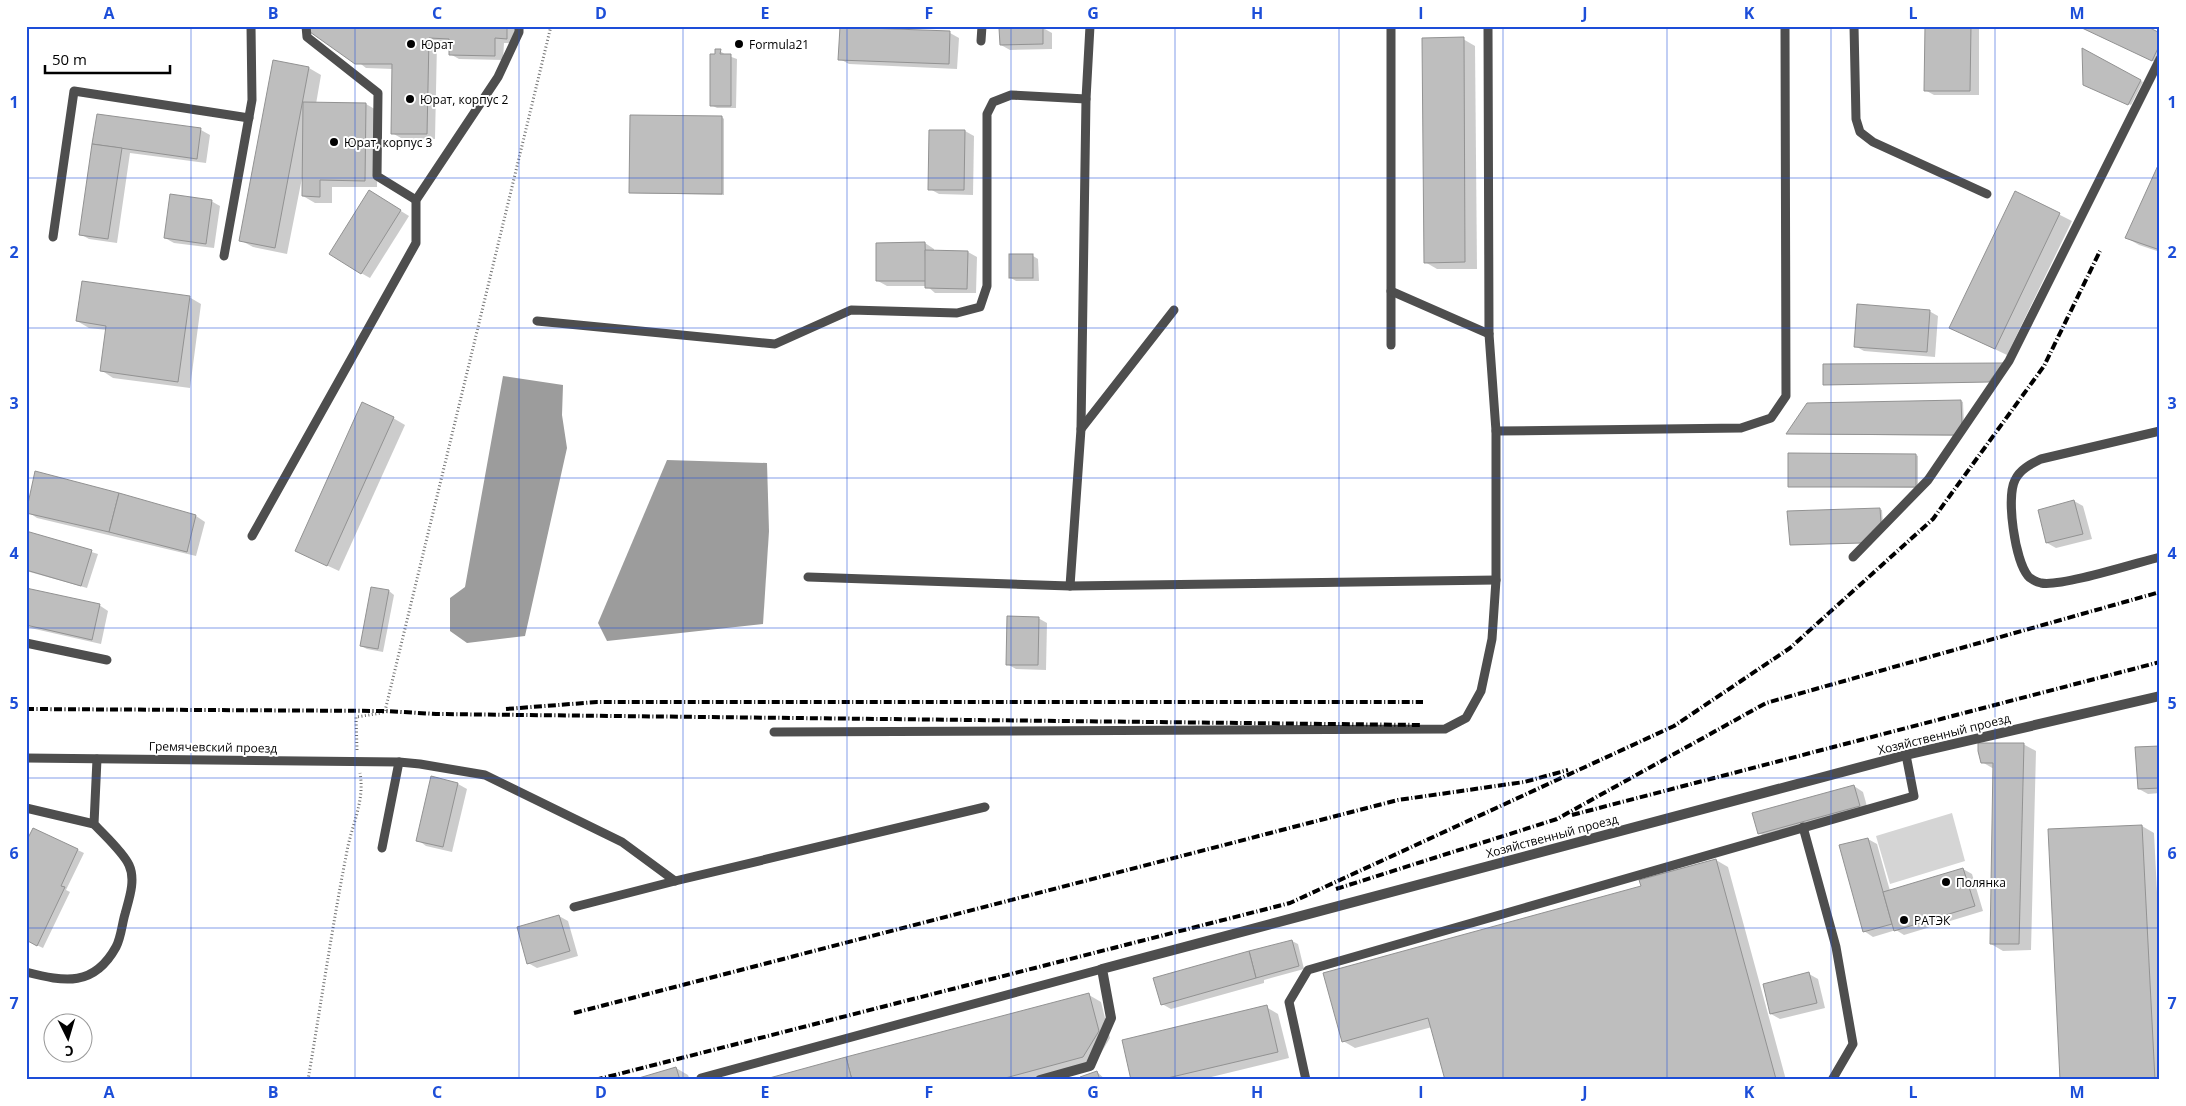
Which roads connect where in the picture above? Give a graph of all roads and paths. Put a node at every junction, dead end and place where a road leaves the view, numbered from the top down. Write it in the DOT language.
graph roads {
  1 [pos="251,26"];
  2 [pos="306,26"];
  3 [pos="519,26"];
  4 [pos="552,26"];
  5 [pos="982,26"];
  6 [pos="1090,26"];
  7 [pos="1391,26"];
  8 [pos="1488,26"];
  9 [pos="1785,26"];
  10 [pos="1854,26"];
  11 [pos="981,41"];
  12 [pos="2160,59"];
  13 [pos="1086,99"];
  14 [pos="249,118"];
  15 [pos="1987,194"];
  16 [pos="416,200"];
  17 [pos="53,237"];
  18 [pos="224,256"];
  19 [pos="1391,291"];
  20 [pos="1174,310"];
  21 [pos="537,322"];
  22 [pos="1489,334"];
  23 [pos="1391,345"];
  24 [pos="1081,429"];
  25 [pos="1496,431"];
  26 [pos="2160,431"];
  27 [pos="252,536"];
  28 [pos="1853,557"];
  29 [pos="2160,557"];
  30 [pos="808,577"];
  31 [pos="1496,580"];
  32 [pos="1070,586"];
  33 [pos="26,643"];
  34 [pos="107,660"];
  35 [pos="2160,696"];
  36 [pos="774,732"];
  37 [pos="1906,755"];
  38 [pos="26,758"];
  39 [pos="97,759"];
  40 [pos="357,761"];
  41 [pos="399,762"];
  42 [pos="984,807"];
  43 [pos="26,808"];
  44 [pos="94,824"];
  45 [pos="1803,827"];
  46 [pos="382,848"];
  47 [pos="674,880"];
  48 [pos="574,907"];
  49 [pos="1102,969"];
  50 [pos="26,972"];
  51 [pos="701,1078"];
  52 [pos="308,1080"];
  53 [pos="1040,1080"];
  54 [pos="1306,1080"];
  55 [pos="1832,1080"];
  1 -- 14 [label="lane"];
  2 -- 16 [label="lane"];
  3 -- 16 [label="lane"];
  4 -- 40 [label="path"];
  5 -- 11 [label="lane"];
  6 -- 13 [label="lane"];
  7 -- 19 [label="lane"];
  8 -- 22 [label="lane"];
  9 -- 25 [label="lane"];
  10 -- 15 [label="lane"];
  12 -- 28 [label="lane"];
  13 -- 21 [label="lane"];
  13 -- 24 [label="lane"];
  14 -- 17 [label="lane"];
  14 -- 18 [label="lane"];
  16 -- 27 [label="lane"];
  19 -- 22 [label="lane"];
  19 -- 23 [label="lane"];
  20 -- 24 [label="lane"];
  22 -- 25 [label="lane"];
  24 -- 32 [label="lane"];
  25 -- 31 [label="lane"];
  26 -- 29 [label="lane"];
  30 -- 32 [label="lane"];
  31 -- 32 [label="lane"];
  31 -- 36 [label="lane"];
  33 -- 34 [label="lane"];
  35 -- 37 [label="street, Хозяйственный проезд"];
  37 -- 45 [label="lane"];
  37 -- 49 [label="street, Хозяйственный проезд"];
  38 -- 39 [label="lane, Гремячевский проезд"];
  39 -- 40 [label="lane, Гремячевский проезд"];
  39 -- 44 [label="lane"];
  40 -- 41 [label="lane, Гремячевский проезд"];
  40 -- 52 [label="path"];
  41 -- 46 [label="lane"];
  41 -- 47 [label="lane, Гремячевский проезд"];
  42 -- 47 [label="lane"];
  43 -- 44 [label="lane"];
  44 -- 50 [label="lane"];
  45 -- 54 [label="lane"];
  45 -- 55 [label="lane"];
  47 -- 48 [label="lane"];
  49 -- 51 [label="lane"];
  49 -- 53 [label="street"];
}
